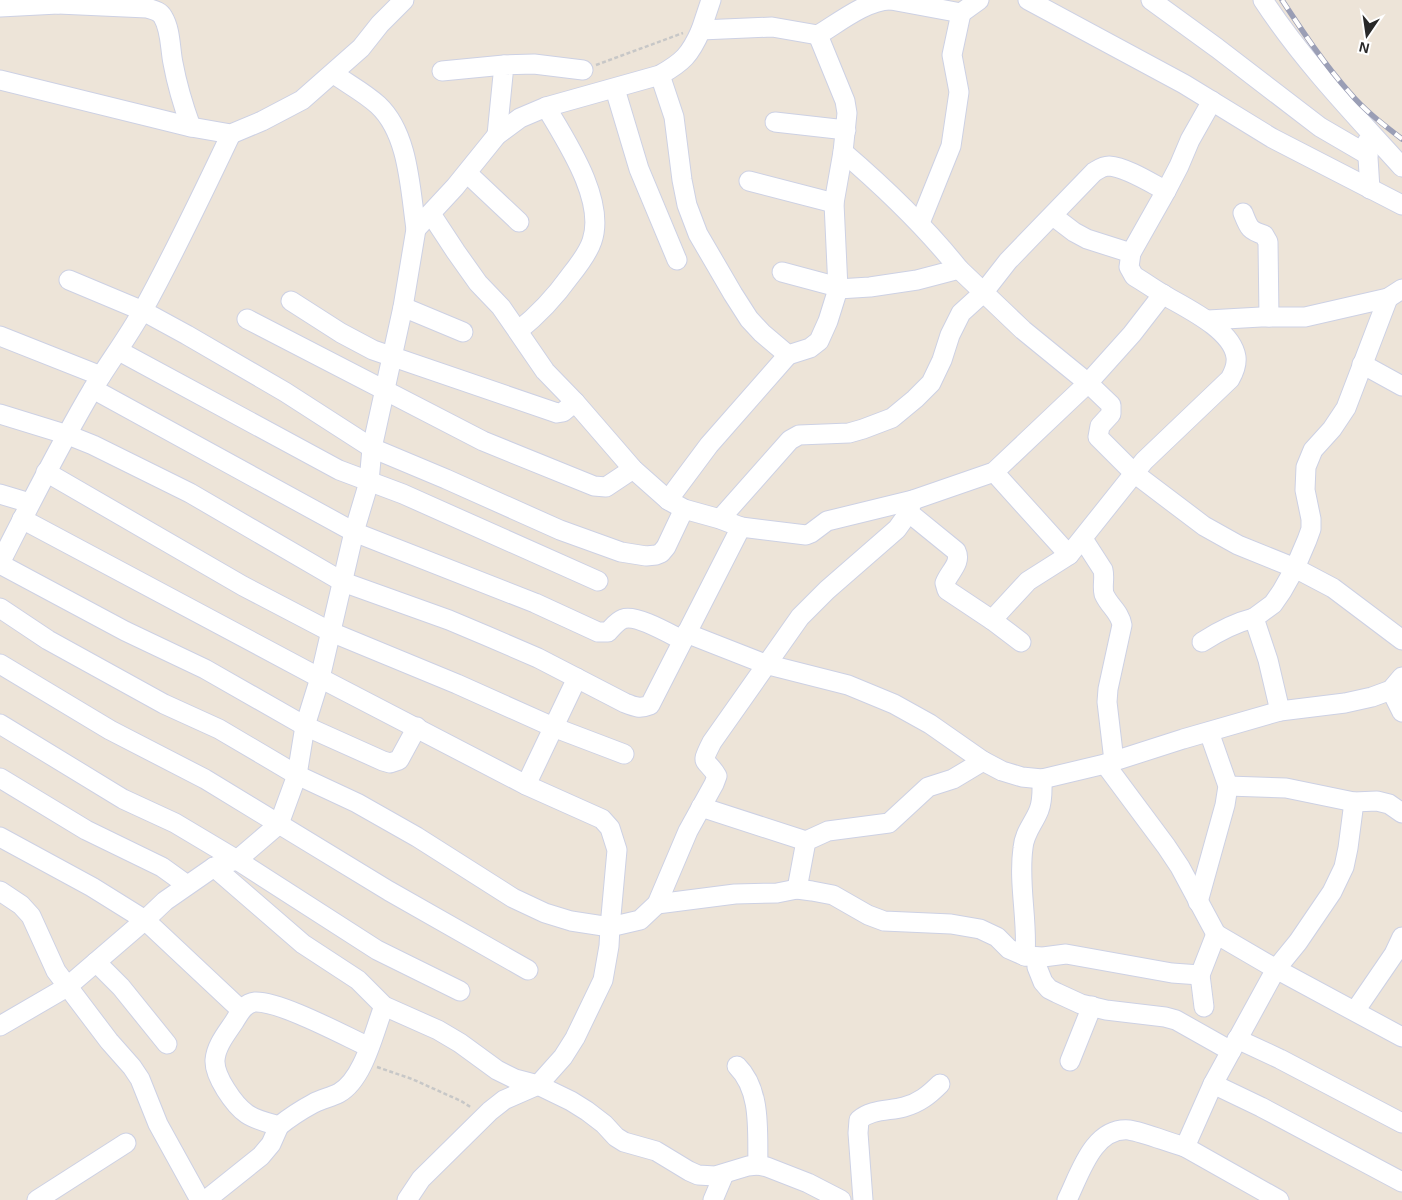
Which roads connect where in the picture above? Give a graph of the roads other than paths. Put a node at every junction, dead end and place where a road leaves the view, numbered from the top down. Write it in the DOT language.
graph roads {
  1 [pos="404,0"];
  2 [pos="711,0"];
  3 [pos="891,0"];
  4 [pos="979,0"];
  5 [pos="1028,0"];
  6 [pos="1151,0"];
  7 [pos="1262,0"];
  8 [pos="58,2"];
  9 [pos="0,7"];
  10 [pos="961,13"];
  11 [pos="700,33"];
  12 [pos="818,35"];
  13 [pos="504,65"];
  14 [pos="583,70"];
  15 [pos="442,71"];
  16 [pos="334,74"];
  17 [pos="660,75"];
  18 [pos="0,80"];
  19 [pos="616,89"];
  20 [pos="1212,101"];
  21 [pos="546,107"];
  22 [pos="774,122"];
  23 [pos="191,126"];
  24 [pos="1366,128"];
  25 [pos="846,130"];
  26 [pos="231,134"];
  27 [pos="497,135"];
  28 [pos="843,152"];
  29 [pos="1368,155"];
  30 [pos="1402,167"];
  31 [pos="467,173"];
  32 [pos="749,180"];
  33 [pos="1370,189"];
  34 [pos="1166,191"];
  35 [pos="834,203"];
  36 [pos="1402,205"];
  37 [pos="1243,213"];
  38 [pos="431,214"];
  39 [pos="1053,216"];
  40 [pos="519,222"];
  41 [pos="920,223"];
  42 [pos="416,228"];
  43 [pos="1131,253"];
  44 [pos="676,260"];
  45 [pos="959,269"];
  46 [pos="782,272"];
  47 [pos="69,280"];
  48 [pos="838,288"];
  49 [pos="983,293"];
  50 [pos="1163,294"];
  51 [pos="1395,294"];
  52 [pos="291,301"];
  53 [pos="404,308"];
  54 [pos="142,311"];
  55 [pos="1269,317"];
  56 [pos="247,319"];
  57 [pos="1208,320"];
  58 [pos="518,331"];
  59 [pos="463,332"];
  60 [pos="0,336"];
  61 [pos="118,351"];
  62 [pos="393,355"];
  63 [pos="788,355"];
  64 [pos="1362,364"];
  65 [pos="97,382"];
  66 [pos="1088,383"];
  67 [pos="1402,386"];
  68 [pos="385,390"];
  69 [pos="575,402"];
  70 [pos="0,414"];
  71 [pos="68,435"];
  72 [pos="372,448"];
  73 [pos="633,469"];
  74 [pos="46,472"];
  75 [pos="994,472"];
  76 [pos="1134,473"];
  77 [pos="369,482"];
  78 [pos="0,494"];
  79 [pos="668,500"];
  80 [pos="911,506"];
  81 [pos="684,509"];
  82 [pos="26,511"];
  83 [pos="720,519"];
  84 [pos="740,527"];
  85 [pos="354,532"];
  86 [pos="1083,538"];
  87 [pos="1070,555"];
  88 [pos="0,564"];
  89 [pos="1295,568"];
  90 [pos="598,580"];
  91 [pos="343,582"];
  92 [pos="0,608"];
  93 [pos="1254,618"];
  94 [pos="992,620"];
  95 [pos="331,632"];
  96 [pos="684,637"];
  97 [pos="1402,640"];
  98 [pos="1021,642"];
  99 [pos="1202,642"];
  100 [pos="0,664"];
  101 [pos="766,664"];
  102 [pos="320,678"];
  103 [pos="577,678"];
  104 [pos="1396,683"];
  105 [pos="1280,711"];
  106 [pos="1402,712"];
  107 [pos="0,724"];
  108 [pos="305,726"];
  109 [pos="417,727"];
  110 [pos="553,727"];
  111 [pos="1209,732"];
  112 [pos="624,754"];
  113 [pos="982,761"];
  114 [pos="1109,763"];
  115 [pos="297,775"];
  116 [pos="0,778"];
  117 [pos="1042,779"];
  118 [pos="526,785"];
  119 [pos="1228,786"];
  120 [pos="1354,802"];
  121 [pos="701,807"];
  122 [pos="1402,813"];
  123 [pos="279,824"];
  124 [pos="0,837"];
  125 [pos="806,841"];
  126 [pos="237,860"];
  127 [pos="214,867"];
  128 [pos="187,885"];
  129 [pos="797,889"];
  130 [pos="0,891"];
  131 [pos="1198,902"];
  132 [pos="657,904"];
  133 [pos="145,920"];
  134 [pos="610,927"];
  135 [pos="1216,934"];
  136 [pos="1402,937"];
  137 [pos="1031,956"];
  138 [pos="96,962"];
  139 [pos="528,970"];
  140 [pos="1276,970"];
  141 [pos="1200,975"];
  142 [pos="67,987"];
  143 [pos="460,991"];
  144 [pos="384,1006"];
  145 [pos="1092,1006"];
  146 [pos="1204,1007"];
  147 [pos="241,1010"];
  148 [pos="1355,1011"];
  149 [pos="0,1026"];
  150 [pos="1402,1036"];
  151 [pos="167,1044"];
  152 [pos="1234,1045"];
  153 [pos="365,1055"];
  154 [pos="1070,1061"];
  155 [pos="737,1066"];
  156 [pos="940,1084"];
  157 [pos="1213,1084"];
  158 [pos="538,1085"];
  159 [pos="1402,1123"];
  160 [pos="279,1126"];
  161 [pos="126,1143"];
  162 [pos="1184,1147"];
  163 [pos="758,1165"];
  164 [pos="724,1174"];
  165 [pos="1402,1182"];
  166 [pos="37,1200"];
  167 [pos="200,1200"];
  168 [pos="206,1200"];
  169 [pos="407,1200"];
  170 [pos="713,1200"];
  171 [pos="841,1200"];
  172 [pos="863,1200"];
  173 [pos="1067,1200"];
  174 [pos="1279,1200"];
  1 -- 16 [label="street"];
  2 -- 11 [label="street"];
  3 -- 10 [label="street"];
  3 -- 12 [label="street"];
  4 -- 10 [label="street"];
  5 -- 20 [label="street"];
  6 -- 29 [label="street"];
  7 -- 24 [label="street"];
  8 -- 9 [label="street"];
  8 -- 23 [label="street"];
  10 -- 41 [label="street"];
  11 -- 12 [label="street"];
  11 -- 17 [label="street"];
  12 -- 25 [label="street"];
  13 -- 14 [label="street"];
  13 -- 15 [label="street"];
  13 -- 27 [label="street"];
  16 -- 26 [label="street"];
  16 -- 42 [label="street"];
  17 -- 19 [label="street"];
  17 -- 63 [label="street"];
  18 -- 23 [label="street"];
  19 -- 21 [label="street"];
  19 -- 44 [label="street"];
  20 -- 33 [label="street"];
  20 -- 34 [label="street"];
  21 -- 27 [label="street"];
  21 -- 58 [label="street"];
  22 -- 25 [label="street"];
  23 -- 26 [label="street"];
  24 -- 29 [label="street"];
  24 -- 30 [label="street"];
  25 -- 28 [label="street"];
  26 -- 54 [label="street"];
  27 -- 31 [label="street"];
  28 -- 35 [label="street"];
  28 -- 41 [label="street"];
  29 -- 33 [label="street"];
  31 -- 38 [label="street"];
  31 -- 40 [label="street"];
  32 -- 35 [label="street"];
  33 -- 36 [label="street"];
  34 -- 39 [label="street"];
  34 -- 43 [label="street"];
  35 -- 48 [label="street"];
  37 -- 55 [label="street"];
  38 -- 42 [label="street"];
  38 -- 58 [label="street"];
  39 -- 43 [label="street"];
  39 -- 49 [label="street"];
  41 -- 45 [label="street"];
  42 -- 53 [label="street"];
  43 -- 50 [label="street"];
  45 -- 48 [label="street"];
  45 -- 49 [label="street"];
  46 -- 48 [label="street"];
  47 -- 54 [label="street"];
  48 -- 63 [label="street"];
  49 -- 66 [label="street"];
  49 -- 83 [label="street"];
  50 -- 57 [label="street"];
  50 -- 66 [label="street"];
  51 -- 55 [label="street"];
  51 -- 64 [label="street"];
  52 -- 62 [label="street"];
  53 -- 59 [label="street"];
  53 -- 62 [label="street"];
  54 -- 61 [label="street"];
  54 -- 72 [label="street"];
  55 -- 57 [label="street"];
  56 -- 68 [label="street"];
  57 -- 76 [label="street"];
  58 -- 69 [label="street"];
  60 -- 65 [label="street"];
  61 -- 65 [label="street"];
  61 -- 77 [label="street"];
  62 -- 68 [label="street"];
  62 -- 69 [label="street"];
  63 -- 79 [label="street"];
  64 -- 67 [label="street"];
  64 -- 89 [label="street"];
  65 -- 71 [label="street"];
  65 -- 85 [label="street"];
  66 -- 75 [label="street"];
  66 -- 76 [label="street"];
  68 -- 72 [label="street"];
  68 -- 73 [label="street"];
  69 -- 73 [label="street"];
  70 -- 71 [label="street"];
  71 -- 74 [label="street"];
  71 -- 91 [label="street"];
  72 -- 77 [label="street"];
  72 -- 81 [label="street"];
  73 -- 79 [label="street"];
  74 -- 82 [label="street"];
  74 -- 95 [label="street"];
  75 -- 80 [label="street"];
  75 -- 87 [label="street"];
  76 -- 86 [label="street"];
  76 -- 89 [label="street"];
  77 -- 85 [label="street"];
  77 -- 90 [label="street"];
  78 -- 82 [label="street"];
  79 -- 81 [label="street"];
  80 -- 84 [label="street"];
  80 -- 94 [label="street"];
  80 -- 101 [label="street"];
  81 -- 83 [label="street"];
  82 -- 88 [label="street"];
  82 -- 102 [label="street"];
  83 -- 84 [label="street"];
  84 -- 96 [label="street"];
  85 -- 91 [label="street"];
  85 -- 96 [label="street"];
  86 -- 87 [label="street"];
  86 -- 114 [label="street"];
  87 -- 94 [label="street"];
  88 -- 108 [label="street"];
  89 -- 93 [label="street"];
  89 -- 97 [label="street"];
  91 -- 95 [label="street"];
  91 -- 103 [label="street"];
  92 -- 115 [label="street"];
  93 -- 99 [label="street"];
  93 -- 105 [label="street"];
  94 -- 98 [label="street"];
  95 -- 102 [label="street"];
  95 -- 110 [label="street"];
  96 -- 101 [label="street"];
  96 -- 103 [label="street"];
  100 -- 123 [label="street"];
  101 -- 113 [label="street"];
  101 -- 121 [label="street"];
  102 -- 108 [label="street"];
  102 -- 109 [label="street"];
  103 -- 110 [label="street"];
  104 -- 105 [label="street"];
  104 -- 106 [label="street"];
  105 -- 111 [label="street"];
  107 -- 126 [label="street"];
  108 -- 109 [label="street"];
  108 -- 115 [label="street"];
  109 -- 118 [label="street"];
  110 -- 112 [label="street"];
  110 -- 118 [label="street"];
  111 -- 114 [label="street"];
  111 -- 119 [label="street"];
  113 -- 117 [label="street"];
  113 -- 125 [label="street"];
  114 -- 117 [label="street"];
  114 -- 131 [label="street"];
  115 -- 123 [label="street"];
  115 -- 134 [label="street"];
  116 -- 128 [label="street"];
  117 -- 137 [label="street"];
  118 -- 134 [label="street"];
  119 -- 120 [label="street"];
  119 -- 131 [label="street"];
  120 -- 122 [label="street"];
  120 -- 140 [label="street"];
  121 -- 125 [label="street"];
  121 -- 132 [label="street"];
  123 -- 126 [label="street"];
  123 -- 139 [label="street"];
  124 -- 133 [label="street"];
  125 -- 129 [label="street"];
  126 -- 127 [label="street"];
  126 -- 143 [label="street"];
  127 -- 128 [label="street"];
  127 -- 144 [label="street"];
  128 -- 133 [label="street"];
  129 -- 132 [label="street"];
  129 -- 137 [label="street"];
  130 -- 142 [label="street"];
  131 -- 135 [label="street"];
  132 -- 134 [label="street"];
  133 -- 138 [label="street"];
  133 -- 147 [label="street"];
  134 -- 158 [label="street"];
  135 -- 140 [label="street"];
  135 -- 141 [label="street"];
  136 -- 148 [label="street"];
  137 -- 141 [label="street"];
  137 -- 145 [label="street"];
  138 -- 142 [label="street"];
  138 -- 151 [label="street"];
  140 -- 148 [label="street"];
  140 -- 152 [label="street"];
  141 -- 146 [label="street"];
  142 -- 149 [label="street"];
  142 -- 167 [label="street"];
  144 -- 153 [label="street"];
  144 -- 158 [label="street"];
  145 -- 152 [label="street"];
  145 -- 154 [label="street"];
  147 -- 153 [label="street"];
  147 -- 160 [label="street"];
  148 -- 150 [label="street"];
  152 -- 157 [label="street"];
  152 -- 159 [label="street"];
  153 -- 160 [label="street"];
  155 -- 163 [label="street"];
  156 -- 172 [label="street"];
  157 -- 162 [label="street"];
  157 -- 165 [label="street"];
  158 -- 164 [label="street"];
  158 -- 169 [label="street"];
  160 -- 168 [label="street"];
  161 -- 166 [label="street"];
  162 -- 173 [label="street"];
  162 -- 174 [label="street"];
  163 -- 164 [label="street"];
  163 -- 171 [label="street"];
  164 -- 170 [label="street"];
}
